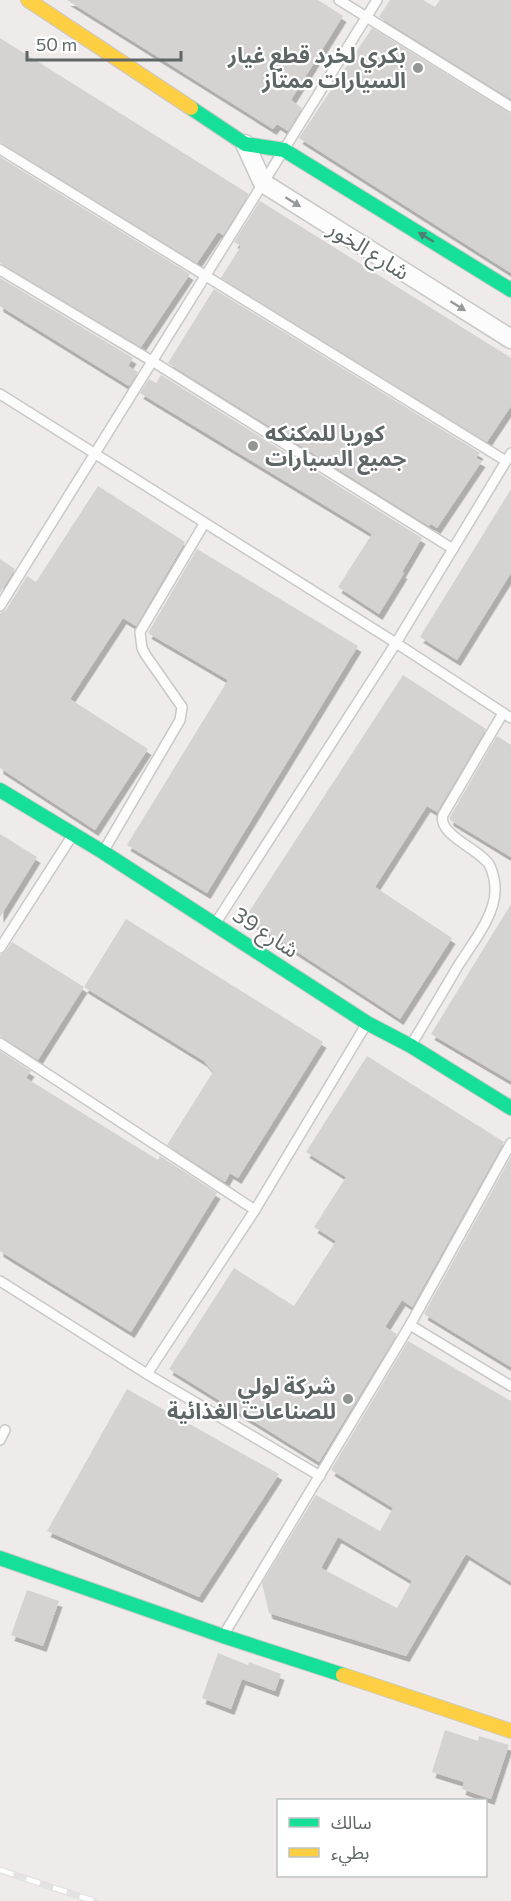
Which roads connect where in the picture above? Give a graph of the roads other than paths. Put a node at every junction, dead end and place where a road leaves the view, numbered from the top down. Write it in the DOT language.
graph roads {
  1 [pos="28,0"];
  2 [pos="339,0"];
  3 [pos="377,0"];
  4 [pos="366,17"];
  5 [pos="511,107"];
  6 [pos="244,144"];
  7 [pos="0,149"];
  8 [pos="284,150"];
  9 [pos="263,183"];
  10 [pos="0,270"];
  11 [pos="205,275"];
  12 [pos="511,290"];
  13 [pos="511,339"];
  14 [pos="152,361"];
  15 [pos="0,394"];
  16 [pos="94,452"];
  17 [pos="509,457"];
  18 [pos="204,524"];
  19 [pos="453,549"];
  20 [pos="0,606"];
  21 [pos="396,643"];
  22 [pos="507,716"];
  23 [pos="0,790"];
  24 [pos="73,834"];
  25 [pos="103,852"];
  26 [pos="215,924"];
  27 [pos="0,948"];
  28 [pos="367,1023"];
  29 [pos="0,1043"];
  30 [pos="411,1046"];
  31 [pos="511,1108"];
  32 [pos="511,1143"];
  33 [pos="255,1210"];
  34 [pos="0,1281"];
  35 [pos="410,1325"];
  36 [pos="147,1374"];
  37 [pos="511,1386"];
  38 [pos="5,1430"];
  39 [pos="0,1440"];
  40 [pos="320,1476"];
  41 [pos="0,1558"];
  42 [pos="223,1636"];
  43 [pos="511,1731"];
  1 -- 6 [label="street, شارع الخور"];
  2 -- 4 [label="lane"];
  3 -- 4 [label="lane"];
  4 -- 5 [label="lane"];
  4 -- 8 [label="lane"];
  6 -- 8 [label="street, شارع الخور"];
  6 -- 9 [label="street"];
  7 -- 11 [label="lane"];
  8 -- 9 [label="lane"];
  12 -- 8 [label="street, شارع الخور, one-way"];
  9 -- 11 [label="lane"];
  9 -- 13 [label="street, شارع الخور, one-way"];
  10 -- 14 [label="lane"];
  11 -- 14 [label="lane"];
  11 -- 17 [label="lane"];
  14 -- 16 [label="lane"];
  14 -- 19 [label="lane"];
  15 -- 16 [label="lane"];
  16 -- 18 [label="lane"];
  16 -- 20 [label="lane"];
  17 -- 19 [label="lane"];
  18 -- 21 [label="lane"];
  18 -- 25 [label="lane"];
  19 -- 21 [label="lane"];
  21 -- 22 [label="lane"];
  21 -- 26 [label="lane"];
  22 -- 30 [label="lane"];
  23 -- 24 [label="street, شارع 39"];
  24 -- 25 [label="street, شارع 39"];
  24 -- 27 [label="lane"];
  25 -- 26 [label="street, شارع 39"];
  26 -- 28 [label="street, شارع 39"];
  28 -- 30 [label="street, شارع 39"];
  28 -- 33 [label="lane"];
  29 -- 33 [label="lane"];
  30 -- 31 [label="street, شارع 39"];
  32 -- 35 [label="lane"];
  33 -- 36 [label="lane"];
  34 -- 36 [label="lane"];
  35 -- 37 [label="lane"];
  35 -- 40 [label="lane"];
  36 -- 40 [label="lane"];
  38 -- 39 [label="lane"];
  40 -- 42 [label="lane"];
  41 -- 42 [label="street"];
  42 -- 43 [label="street"];
}
